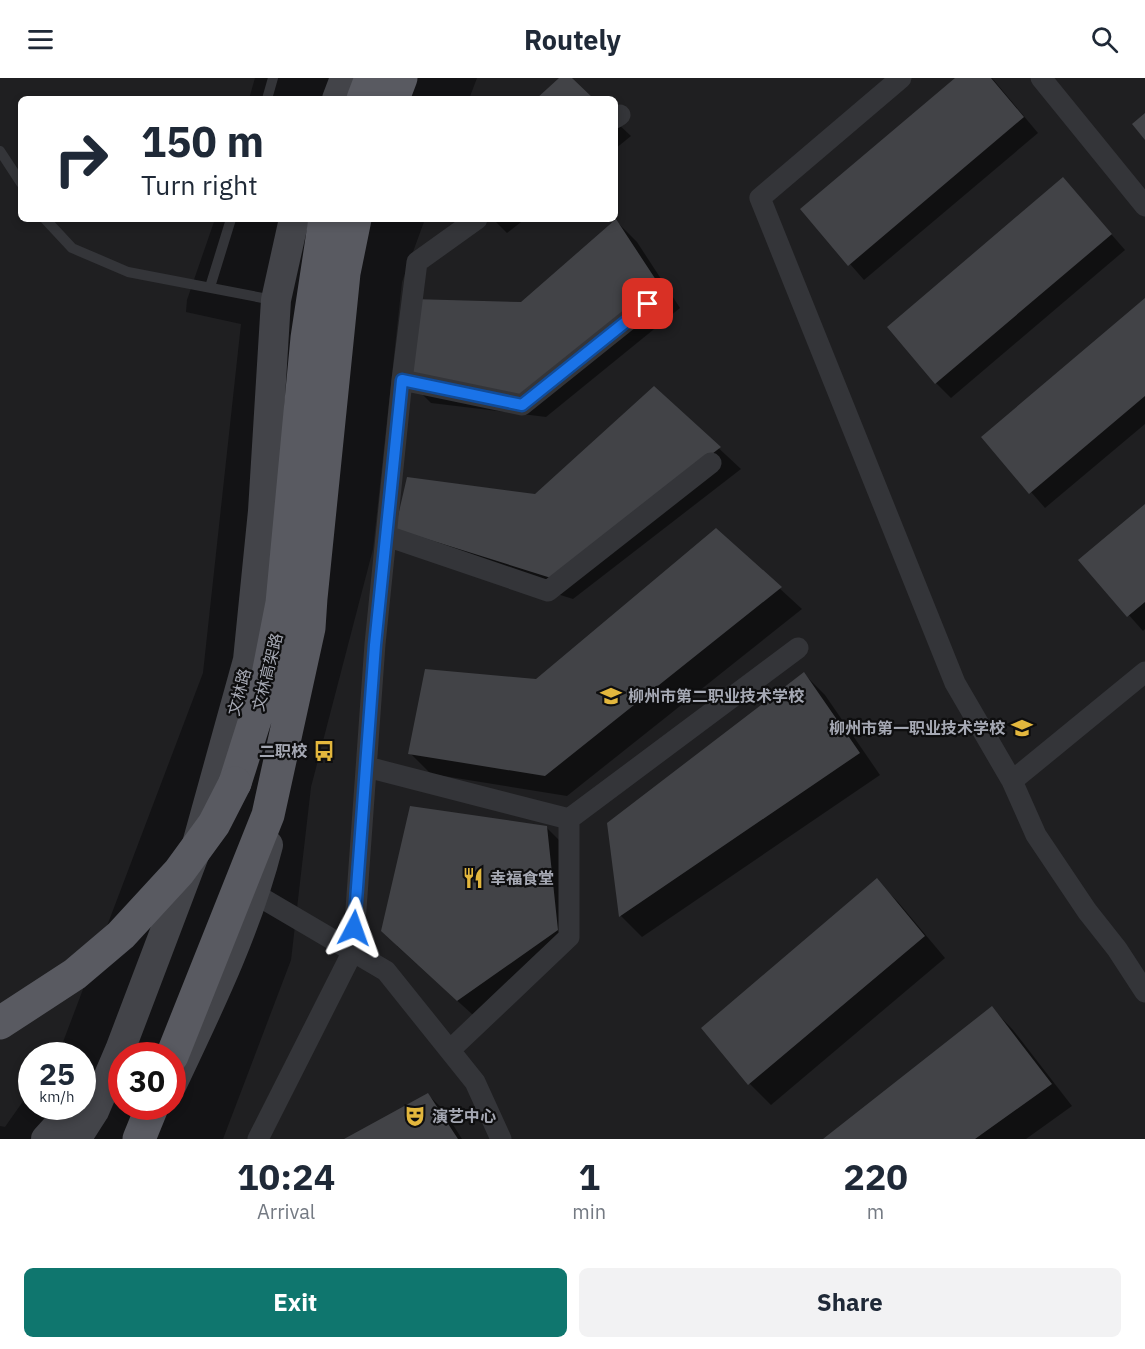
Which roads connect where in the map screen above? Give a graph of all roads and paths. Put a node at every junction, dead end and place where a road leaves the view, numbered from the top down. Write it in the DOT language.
graph roads {
  1 [pos="273,78"];
  2 [pos="345,78"];
  3 [pos="371,78"];
  4 [pos="401,78"];
  5 [pos="415,78"];
  6 [pos="901,78"];
  7 [pos="1041,78"];
  8 [pos="268,96"];
  9 [pos="338,96"];
  10 [pos="364,96"];
  11 [pos="394,96"];
  12 [pos="409,96"];
  13 [pos="0,151"];
  14 [pos="18,178"];
  15 [pos="1145,206"];
  16 [pos="48,222"];
  17 [pos="230,222"];
  18 [pos="293,222"];
  19 [pos="325,222"];
  20 [pos="354,222"];
  21 [pos="365,222"];
  22 [pos="473,222"];
  23 [pos="210,287"];
  24 [pos="276,300"];
  25 [pos="648,304"];
  26 [pos="402,380"];
  27 [pos="711,463"];
  28 [pos="387,536"];
  29 [pos="798,648"];
  30 [pos="1145,672"];
  31 [pos="367,767"];
  32 [pos="1012,781"];
  33 [pos="569,819"];
  34 [pos="255,894"];
  35 [pos="353,951"];
  36 [pos="1145,992"];
  37 [pos="0,1023"];
  38 [pos="123,1042"];
  39 [pos="178,1042"];
  40 [pos="450,1050"];
  41 [pos="186,1055"];
  42 [pos="108,1065"];
  43 [pos="108,1078"];
  44 [pos="96,1080"];
  45 [pos="63,1120"];
  46 [pos="147,1120"];
  47 [pos="151,1120"];
  48 [pos="46,1139"];
  49 [pos="76,1139"];
  50 [pos="139,1139"];
  51 [pos="258,1139"];
  52 [pos="501,1139"];
  1 -- 8 [label="lane"];
  2 -- 9 [label="main road"];
  3 -- 10 [label="highway"];
  4 -- 11 [label="highway"];
  5 -- 12 [label="main road"];
  6 -- 32 [label="street"];
  7 -- 15 [label="street"];
  13 -- 14 [label="lane"];
  16 -- 23 [label="lane"];
  17 -- 23 [label="lane"];
  18 -- 24 [label="main road, 文林路"];
  19 -- 37 [label="highway, 文林高架路, bridge"];
  20 -- 39 [label="highway, 文林高架路"];
  21 -- 34 [label="main road"];
  22 -- 26 [label="street"];
  23 -- 24 [label="lane"];
  24 -- 38 [label="main road, 文林路"];
  25 -- 26 [label="street"];
  26 -- 28 [label="street"];
  27 -- 28 [label="street"];
  28 -- 31 [label="street"];
  29 -- 33 [label="street"];
  30 -- 32 [label="street"];
  31 -- 33 [label="street"];
  31 -- 35 [label="street"];
  32 -- 36 [label="street"];
  33 -- 40 [label="street"];
  34 -- 35 [label="street"];
  34 -- 41 [label="main road"];
  35 -- 40 [label="street"];
  35 -- 51 [label="street"];
  40 -- 52 [label="street"];
  42 -- 44 [label="main road"];
  43 -- 49 [label="main road, 文林路"];
  45 -- 48 [label="main road"];
  46 -- 50 [label="highway, bridge"];
  47 -- 50 [label="main road"];
}
